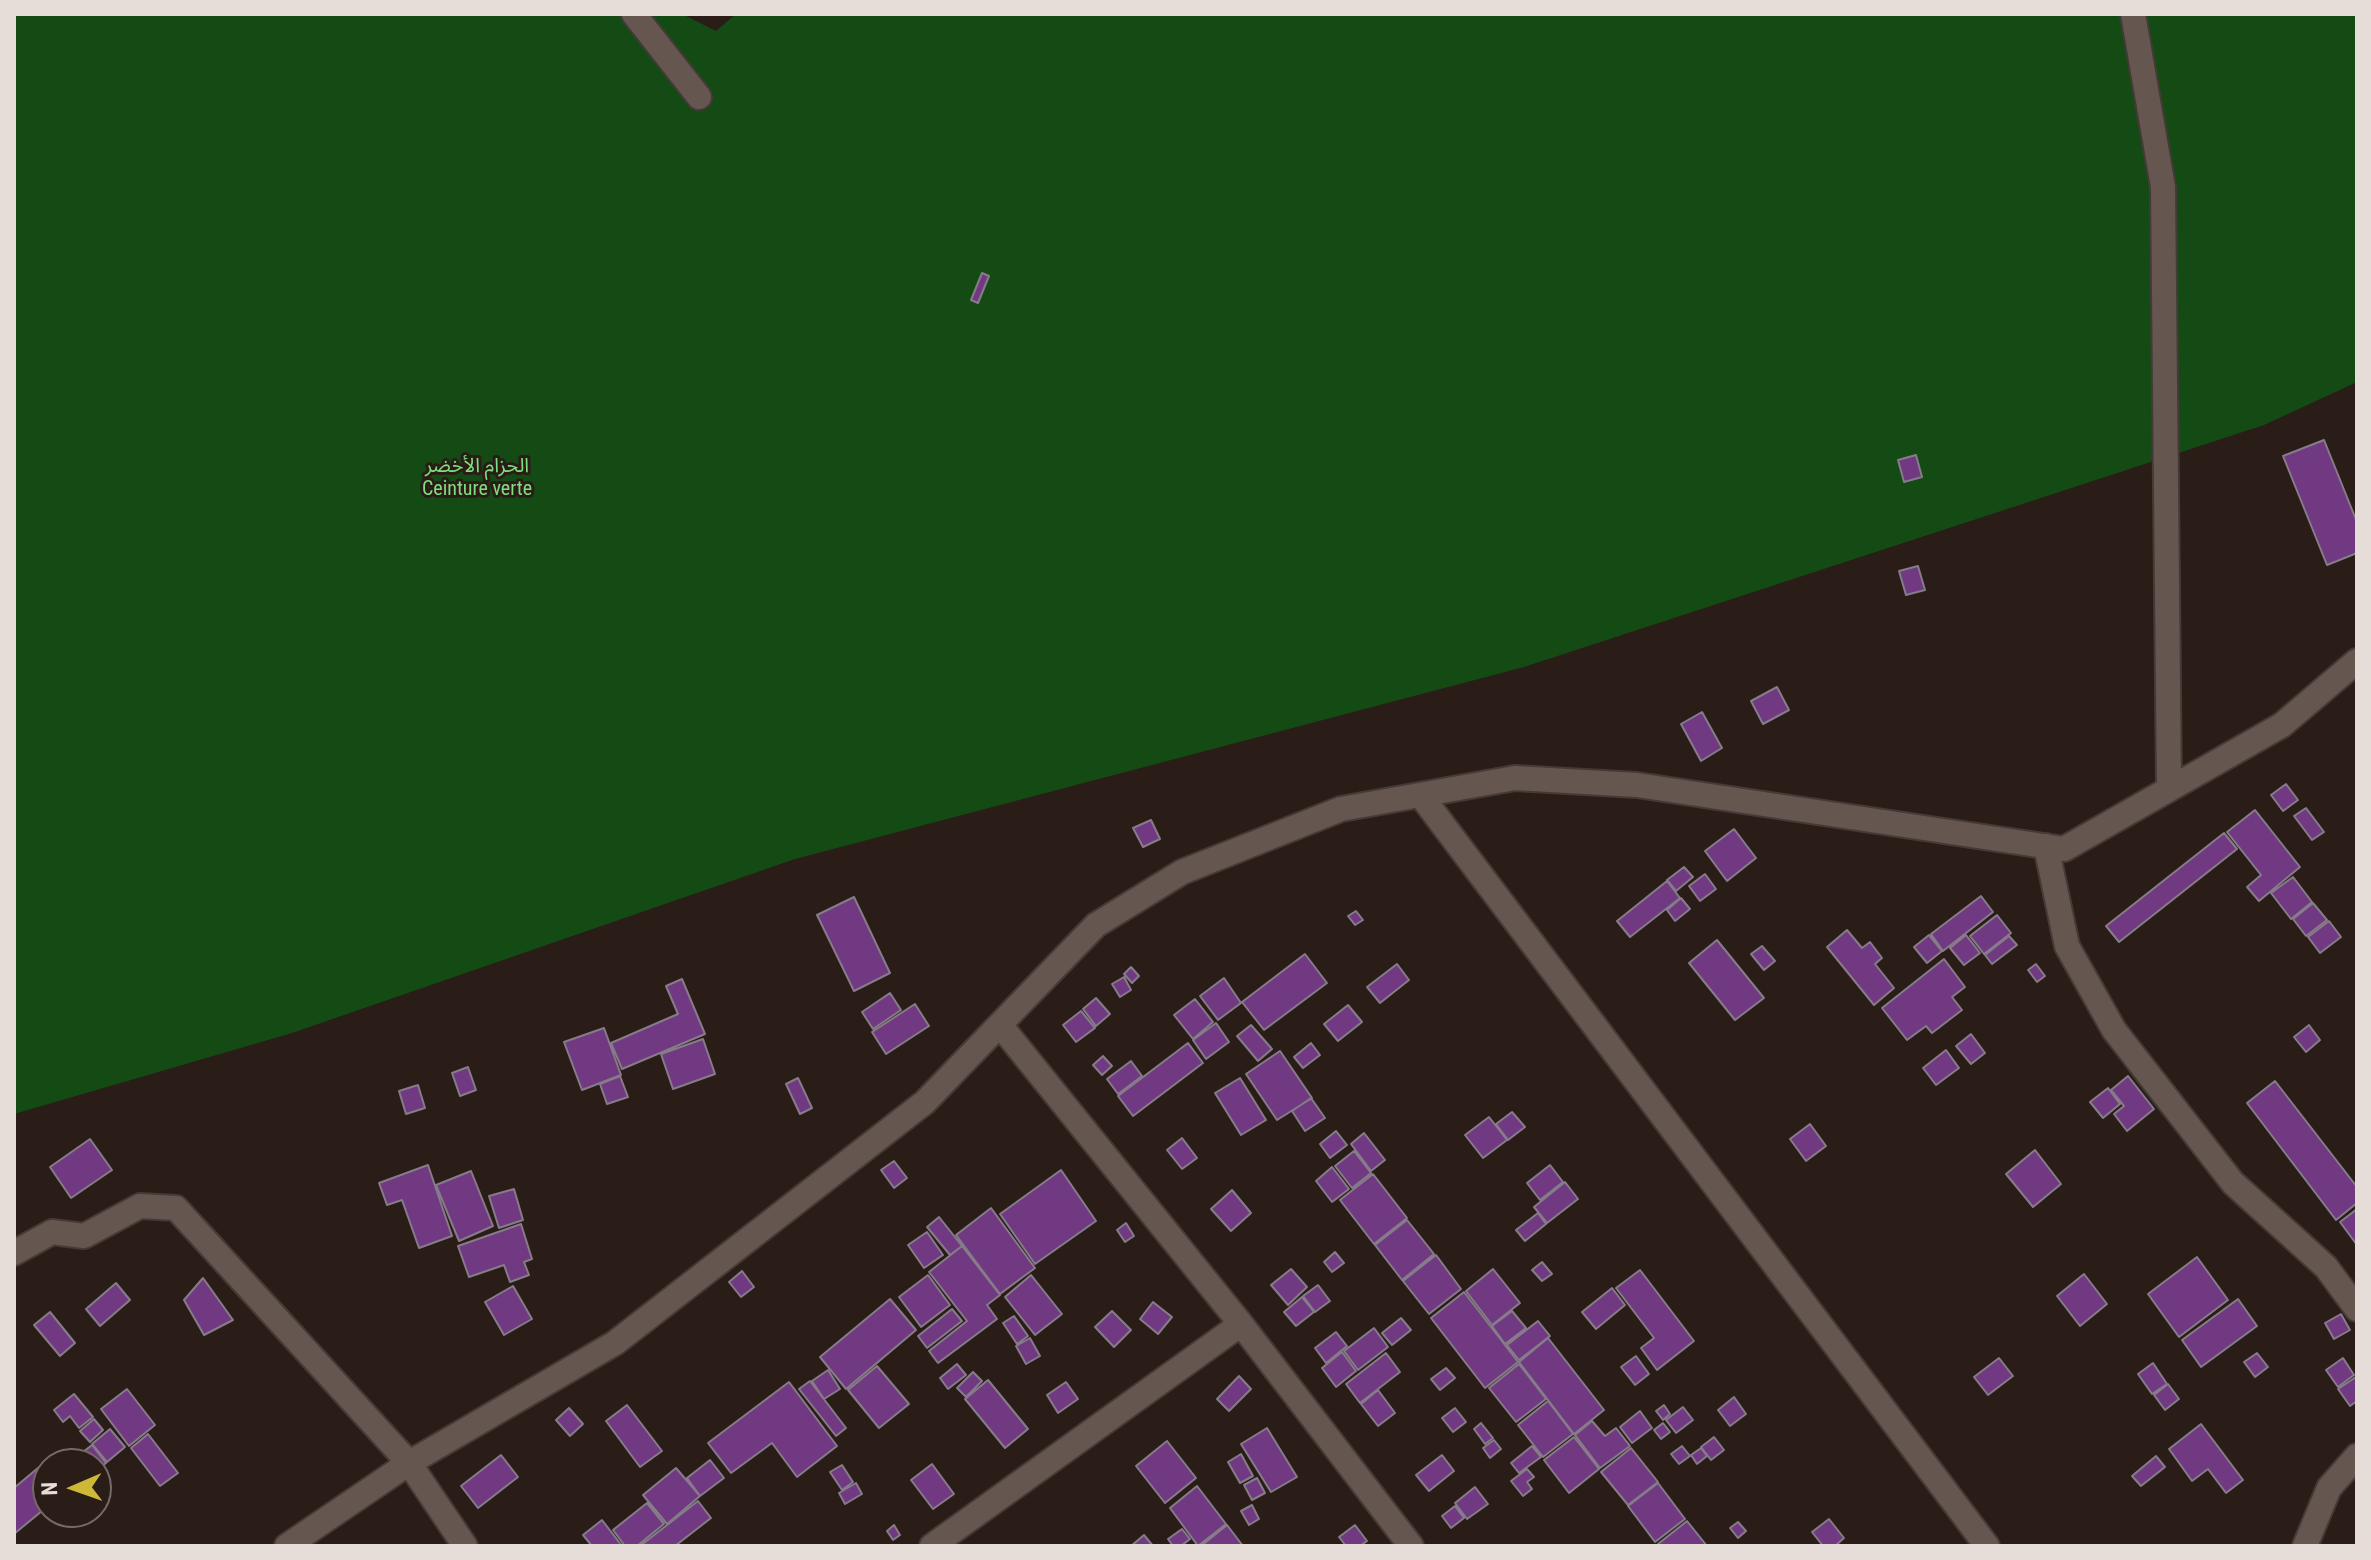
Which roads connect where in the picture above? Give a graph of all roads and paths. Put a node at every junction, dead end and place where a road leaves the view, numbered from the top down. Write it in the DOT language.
graph roads {
  1 [pos="634,14"];
  2 [pos="2133,14"];
  3 [pos="699,97"];
  4 [pos="2357,661"];
  5 [pos="2169,789"];
  6 [pos="1422,797"];
  7 [pos="2046,846"];
  8 [pos="1000,1025"];
  9 [pos="14,1253"];
  10 [pos="2357,1309"];
  11 [pos="1241,1324"];
  12 [pos="2357,1456"];
  13 [pos="409,1463"];
  14 [pos="2319,1519"];
  15 [pos="287,1546"];
  16 [pos="465,1546"];
  17 [pos="932,1546"];
  18 [pos="1411,1546"];
  19 [pos="1987,1546"];
  20 [pos="2299,1546"];
  21 [pos="2305,1546"];
  1 -- 3 [label="street"];
  2 -- 5 [label="street"];
  4 -- 5 [label="street"];
  5 -- 7 [label="street"];
  6 -- 7 [label="street"];
  6 -- 8 [label="street"];
  6 -- 19 [label="street"];
  7 -- 10 [label="street"];
  8 -- 11 [label="street"];
  8 -- 13 [label="street"];
  9 -- 13 [label="street"];
  11 -- 17 [label="street"];
  11 -- 18 [label="street"];
  12 -- 14 [label="street"];
  13 -- 15 [label="street"];
  13 -- 16 [label="street"];
  14 -- 20 [label="street"];
  14 -- 21 [label="street"];
}
